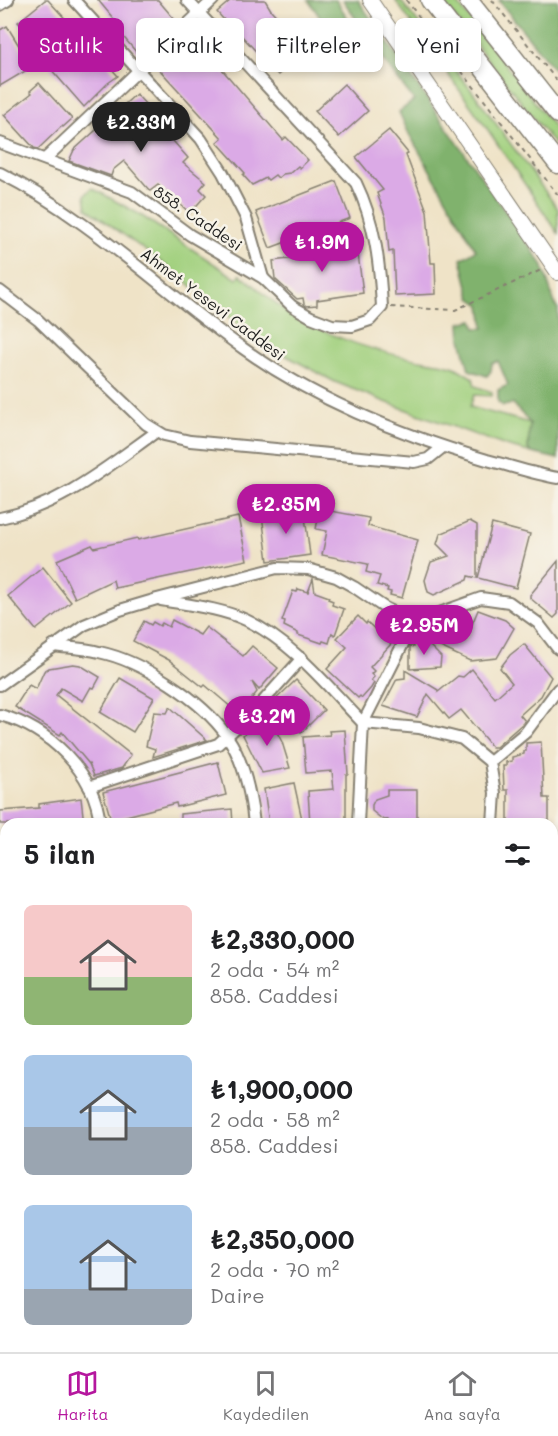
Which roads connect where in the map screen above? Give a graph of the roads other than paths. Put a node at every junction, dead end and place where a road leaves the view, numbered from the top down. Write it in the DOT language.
graph roads {
  1 [pos="8,0"];
  2 [pos="74,0"];
  3 [pos="187,0"];
  4 [pos="213,0"];
  5 [pos="370,0"];
  6 [pos="430,0"];
  7 [pos="468,0"];
  8 [pos="0,5"];
  9 [pos="199,13"];
  10 [pos="194,18"];
  11 [pos="136,69"];
  12 [pos="136,71"];
  13 [pos="139,72"];
  14 [pos="558,114"];
  15 [pos="0,143"];
  16 [pos="45,159"];
  17 [pos="558,164"];
  18 [pos="0,173"];
  19 [pos="552,270"];
  20 [pos="263,278"];
  21 [pos="0,291"];
  22 [pos="156,432"];
  23 [pos="443,447"];
  24 [pos="558,478"];
  25 [pos="0,518"];
  26 [pos="157,599"];
  27 [pos="414,622"];
  28 [pos="53,646"];
  29 [pos="558,649"];
  30 [pos="302,658"];
  31 [pos="0,685"];
  32 [pos="558,689"];
  33 [pos="0,715"];
  34 [pos="363,723"];
  35 [pos="228,737"];
  36 [pos="490,762"];
  37 [pos="89,786"];
  38 [pos="98,818"];
  39 [pos="253,818"];
  40 [pos="358,818"];
  41 [pos="493,818"];
  1 -- 8 [label="street"];
  2 -- 11 [label="street"];
  3 -- 9 [label="street"];
  4 -- 9 [label="street"];
  5 -- 19 [label="street"];
  6 -- 17 [label="highway"];
  7 -- 14 [label="highway"];
  9 -- 10 [label="street"];
  9 -- 20 [label="street, 858. Caddesi"];
  12 -- 16 [label="street"];
  13 -- 20 [label="street"];
  15 -- 16 [label="street, 858. Caddesi"];
  16 -- 20 [label="street, 858. Caddesi"];
  18 -- 23 [label="street, Ahmet Yesevi Caddesi"];
  21 -- 22 [label="street"];
  22 -- 23 [label="street"];
  22 -- 25 [label="street"];
  23 -- 24 [label="street, Ahmet Yesevi Caddesi"];
  26 -- 27 [label="street"];
  26 -- 28 [label="street"];
  26 -- 30 [label="street"];
  27 -- 29 [label="street"];
  27 -- 34 [label="street"];
  28 -- 31 [label="street"];
  28 -- 35 [label="street"];
  30 -- 34 [label="street"];
  30 -- 35 [label="street"];
  32 -- 36 [label="street"];
  33 -- 37 [label="street"];
  34 -- 36 [label="street"];
  34 -- 40 [label="street"];
  35 -- 37 [label="street"];
  35 -- 39 [label="street"];
  36 -- 41 [label="street"];
  37 -- 38 [label="street"];
}
